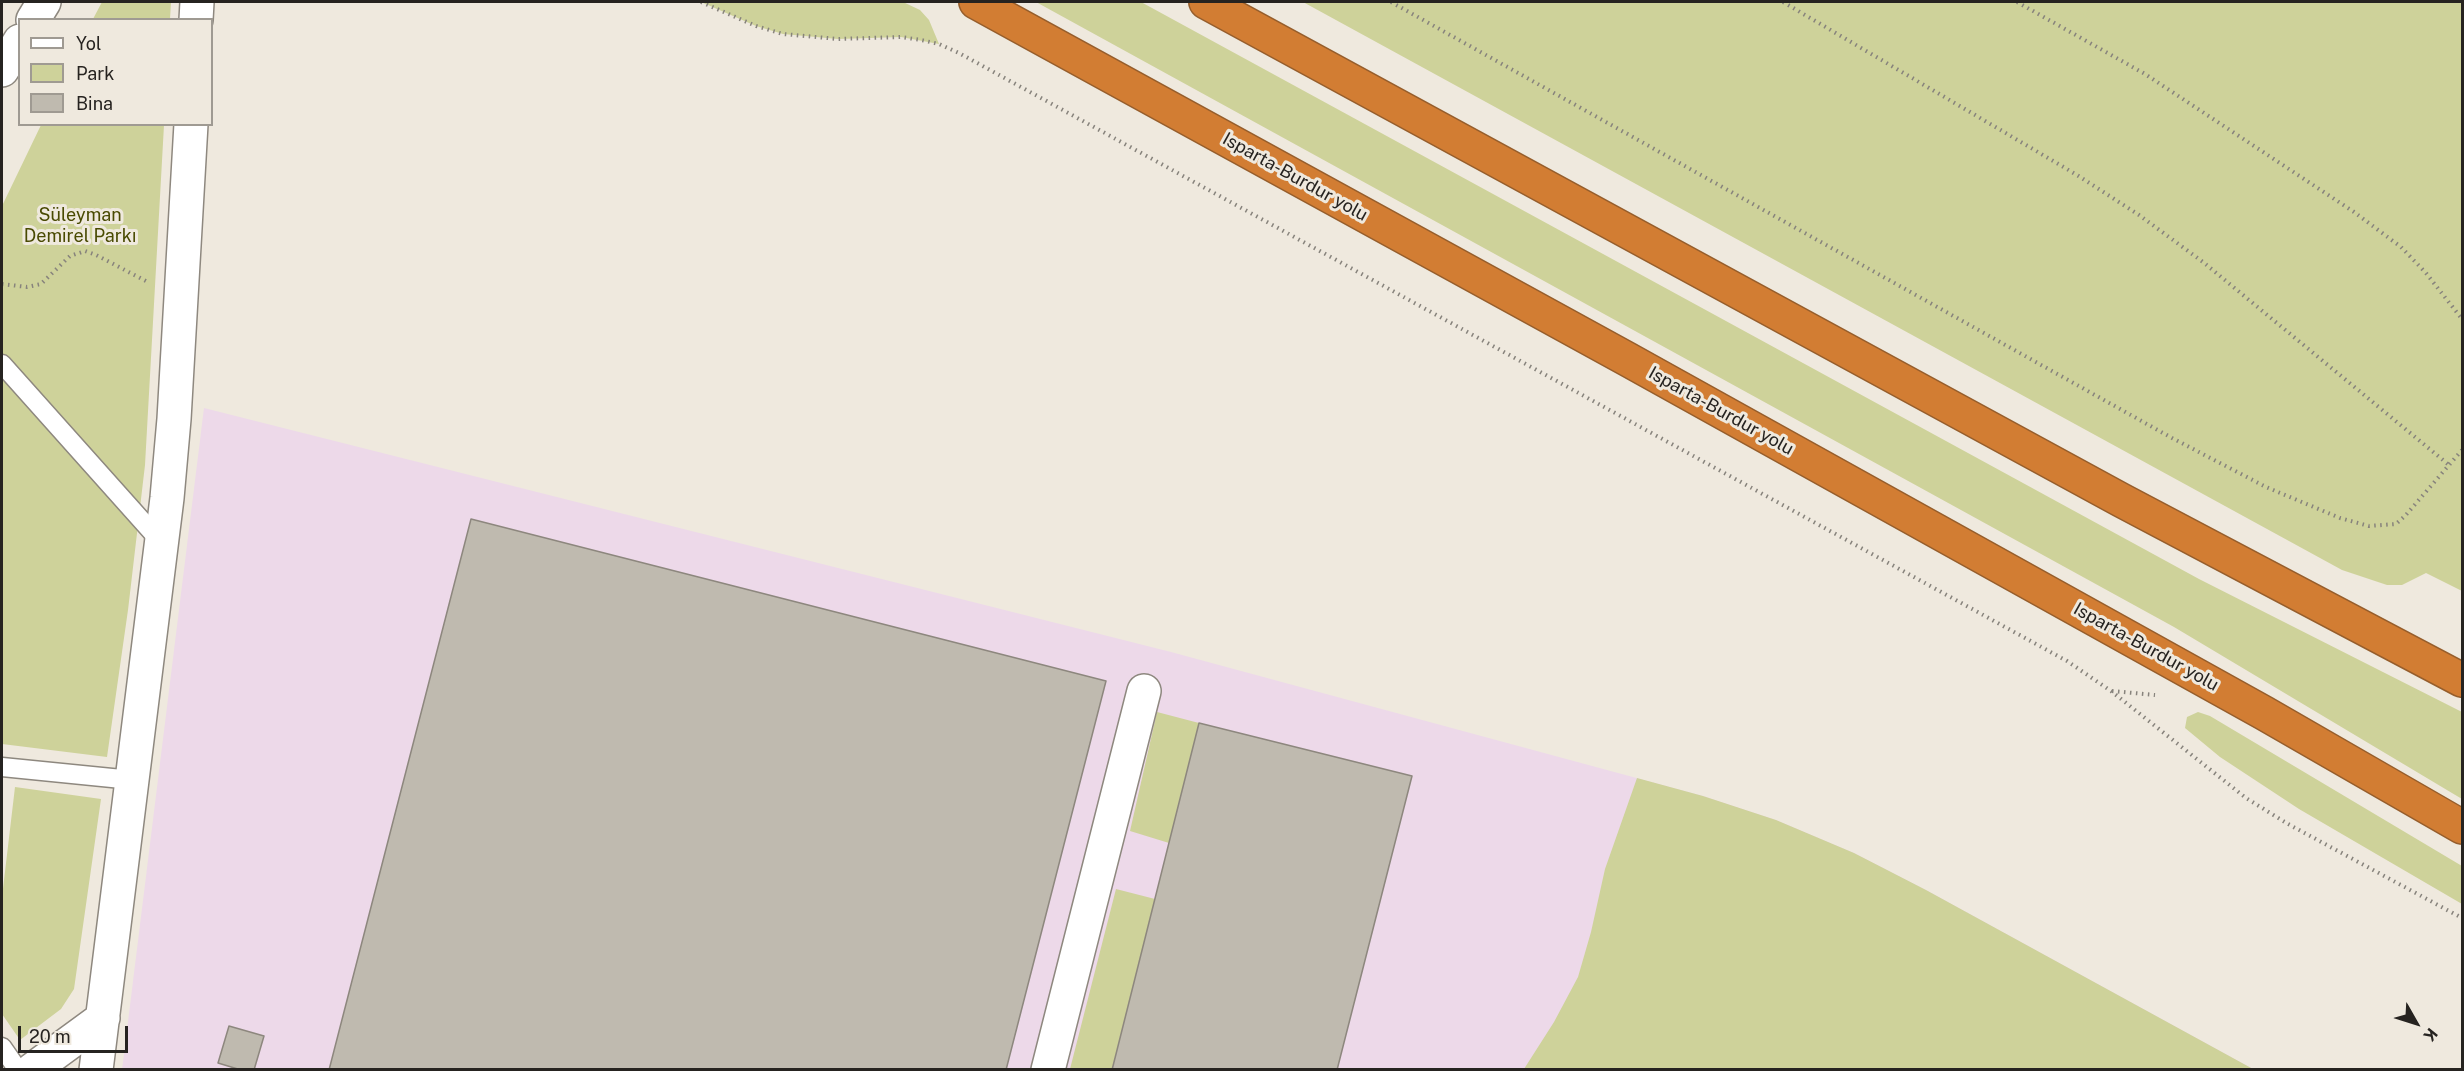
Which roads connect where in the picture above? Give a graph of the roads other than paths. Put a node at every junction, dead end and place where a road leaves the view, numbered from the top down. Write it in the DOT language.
graph roads {
  1 [pos="44,2"];
  2 [pos="197,2"];
  3 [pos="976,2"];
  4 [pos="1206,2"];
  5 [pos="34,18"];
  6 [pos="196,18"];
  7 [pos="18,44"];
  8 [pos="2,70"];
  9 [pos="190,126"];
  10 [pos="2,364"];
  11 [pos="161,542"];
  12 [pos="2463,680"];
  13 [pos="1144,692"];
  14 [pos="2,766"];
  15 [pos="132,780"];
  16 [pos="2463,827"];
  17 [pos="103,1018"];
  18 [pos="2,1047"];
  19 [pos="18,1070"];
  20 [pos="32,1070"];
  21 [pos="96,1070"];
  22 [pos="1048,1070"];
  1 -- 5 [label="street"];
  2 -- 6 [label="street"];
  3 -- 16 [label="highway, Isparta-Burdur yolu"];
  4 -- 12 [label="highway"];
  7 -- 8 [label="street"];
  9 -- 11 [label="street"];
  10 -- 11 [label="lane"];
  11 -- 15 [label="street"];
  13 -- 22 [label="street"];
  14 -- 15 [label="lane"];
  15 -- 17 [label="street"];
  17 -- 20 [label="street"];
  17 -- 21 [label="street"];
  18 -- 19 [label="lane"];
}
